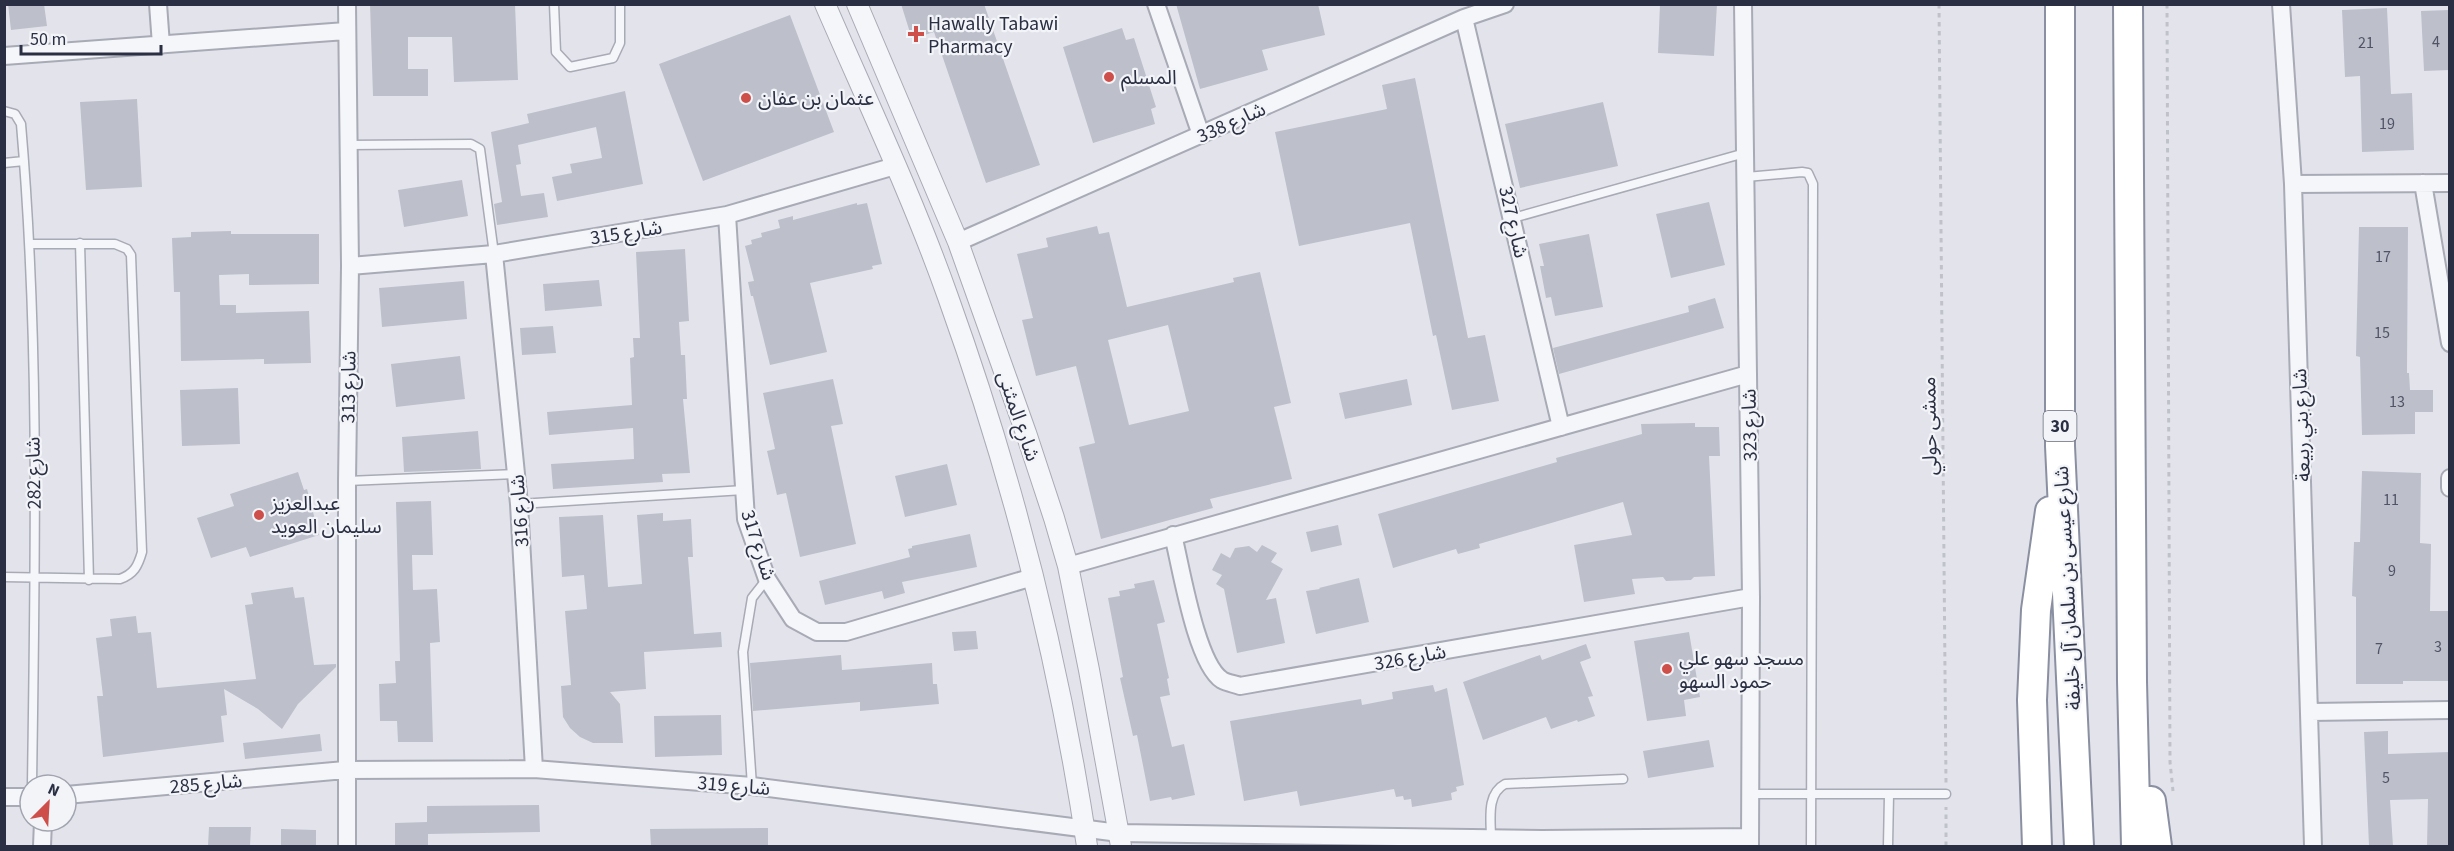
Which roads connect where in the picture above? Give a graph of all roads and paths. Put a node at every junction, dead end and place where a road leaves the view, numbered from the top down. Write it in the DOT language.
graph roads {
  1 [pos="158,4"];
  2 [pos="347,4"];
  3 [pos="554,4"];
  4 [pos="620,4"];
  5 [pos="825,4"];
  6 [pos="857,4"];
  7 [pos="1156,4"];
  8 [pos="1505,4"];
  9 [pos="1743,4"];
  10 [pos="1939,4"];
  11 [pos="2060,4"];
  12 [pos="2128,4"];
  13 [pos="2167,4"];
  14 [pos="2281,4"];
  15 [pos="1464,18"];
  16 [pos="346,31"];
  17 [pos="161,45"];
  18 [pos="4,56"];
  19 [pos="4,111"];
  20 [pos="1202,135"];
  21 [pos="348,145"];
  22 [pos="1746,152"];
  23 [pos="24,161"];
  24 [pos="4,163"];
  25 [pos="895,166"];
  26 [pos="1746,177"];
  27 [pos="2422,183"];
  28 [pos="2450,183"];
  29 [pos="2293,184"];
  30 [pos="727,215"];
  31 [pos="1513,218"];
  32 [pos="958,242"];
  33 [pos="81,243"];
  34 [pos="30,244"];
  35 [pos="494,254"];
  36 [pos="350,266"];
  37 [pos="2450,343"];
  38 [pos="1748,374"];
  39 [pos="1561,427"];
  40 [pos="2060,446"];
  41 [pos="516,474"];
  42 [pos="2450,478"];
  43 [pos="346,481"];
  44 [pos="2450,488"];
  45 [pos="744,490"];
  46 [pos="519,504"];
  47 [pos="1173,535"];
  48 [pos="1068,566"];
  49 [pos="35,576"];
  50 [pos="1034,576"];
  51 [pos="4,577"];
  52 [pos="767,579"];
  53 [pos="88,580"];
  54 [pos="1751,597"];
  55 [pos="2132,681"];
  56 [pos="2450,710"];
  57 [pos="2310,712"];
  58 [pos="345,770"];
  59 [pos="534,770"];
  60 [pos="32,773"];
  61 [pos="1623,779"];
  62 [pos="752,786"];
  63 [pos="78,794"];
  64 [pos="1750,794"];
  65 [pos="1812,794"];
  66 [pos="1946,794"];
  67 [pos="2174,794"];
  68 [pos="1889,795"];
  69 [pos="1085,837"];
  70 [pos="1491,838"];
  71 [pos="1120,840"];
  72 [pos="1346,842"];
  73 [pos="1750,842"];
  74 [pos="1542,843"];
  75 [pos="347,846"];
  76 [pos="1812,846"];
  77 [pos="1888,846"];
  78 [pos="1946,846"];
  79 [pos="2037,846"];
  80 [pos="2079,846"];
  81 [pos="2136,846"];
  82 [pos="2157,846"];
  83 [pos="2313,846"];
  1 -- 17 [label="street"];
  2 -- 16 [label="street, شارع 313"];
  3 -- 4 [label="lane"];
  5 -- 25 [label="street, شارع المثنى"];
  6 -- 32 [label="street, شارع المثنى"];
  7 -- 20 [label="street"];
  8 -- 15 [label="street, شارع 338"];
  9 -- 22 [label="street, شارع 323"];
  10 -- 66 [label="path, ممشى حولي"];
  11 -- 40 [label="highway, شارع عيسى بن سلمان آل خليفة / 30"];
  12 -- 55 [label="highway"];
  13 -- 67 [label="path"];
  14 -- 29 [label="street, شارع بني ربيعة"];
  15 -- 20 [label="street, شارع 338"];
  15 -- 31 [label="street, شارع 327"];
  16 -- 17 [label="street"];
  16 -- 21 [label="street, شارع 313"];
  17 -- 18 [label="street"];
  19 -- 23 [label="lane, شارع 282"];
  20 -- 32 [label="street, شارع 338"];
  21 -- 35 [label="lane"];
  21 -- 36 [label="street, شارع 313"];
  22 -- 26 [label="street, شارع 323"];
  22 -- 31 [label="lane"];
  23 -- 24 [label="lane"];
  23 -- 34 [label="lane, شارع 282"];
  25 -- 30 [label="street, شارع 315"];
  25 -- 50 [label="street, شارع المثنى"];
  26 -- 38 [label="street, شارع 323"];
  26 -- 65 [label="lane"];
  27 -- 28 [label="street"];
  27 -- 29 [label="street"];
  27 -- 37 [label="street"];
  29 -- 57 [label="street, شارع بني ربيعة"];
  30 -- 35 [label="street, شارع 315"];
  30 -- 45 [label="street, شارع 317"];
  31 -- 39 [label="street, شارع 327"];
  32 -- 48 [label="street, شارع المثنى"];
  33 -- 34 [label="lane"];
  33 -- 53 [label="lane"];
  33 -- 53 [label="lane"];
  34 -- 49 [label="lane, شارع 282"];
  35 -- 36 [label="street, شارع 315"];
  35 -- 41 [label="street, شارع 316"];
  36 -- 43 [label="street, شارع 313"];
  38 -- 39 [label="street"];
  38 -- 54 [label="street, شارع 323"];
  39 -- 47 [label="street"];
  40 -- 79 [label="highway"];
  40 -- 80 [label="highway, شارع عيسى بن سلمان آل خليفة / 30"];
  41 -- 43 [label="lane"];
  41 -- 46 [label="street, شارع 316"];
  42 -- 44 [label="street"];
  43 -- 58 [label="street, شارع 313"];
  45 -- 46 [label="lane"];
  45 -- 52 [label="street, شارع 317"];
  46 -- 59 [label="street, شارع 316"];
  47 -- 48 [label="street"];
  47 -- 54 [label="street, شارع 326"];
  48 -- 71 [label="street, شارع المثنى"];
  49 -- 51 [label="lane"];
  49 -- 53 [label="lane"];
  49 -- 60 [label="lane, شارع 282"];
  50 -- 52 [label="street, شارع 317"];
  50 -- 69 [label="street, شارع المثنى"];
  52 -- 62 [label="lane"];
  54 -- 64 [label="street, شارع 323"];
  55 -- 81 [label="highway"];
  55 -- 82 [label="highway"];
  56 -- 57 [label="street"];
  57 -- 83 [label="street, شارع بني ربيعة"];
  58 -- 59 [label="street, شارع 319"];
  58 -- 63 [label="street, شارع 285"];
  58 -- 75 [label="street, شارع 313"];
  59 -- 62 [label="street, شارع 319"];
  61 -- 70 [label="lane"];
  62 -- 69 [label="street, شارع 319"];
  64 -- 65 [label="lane"];
  64 -- 73 [label="street, شارع 323"];
  65 -- 68 [label="lane"];
  65 -- 76 [label="lane"];
  66 -- 68 [label="lane"];
  66 -- 78 [label="path, ممشى حولي"];
  68 -- 77 [label="lane"];
  69 -- 71 [label="street, شارع 319"];
  70 -- 72 [label="street, شارع 319"];
  70 -- 74 [label="street, شارع 319"];
  71 -- 72 [label="street, شارع 319"];
  73 -- 74 [label="street, شارع 319"];
}
